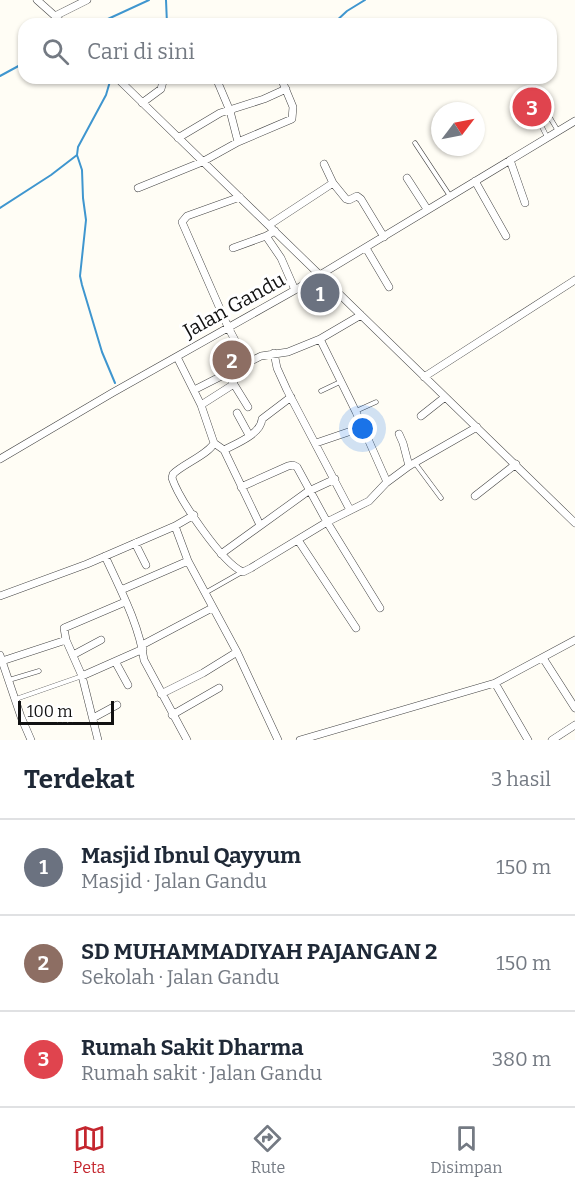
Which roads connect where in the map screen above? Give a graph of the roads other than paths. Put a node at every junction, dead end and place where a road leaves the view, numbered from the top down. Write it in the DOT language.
graph roads {
  1 [pos="37,0"];
  2 [pos="87,0"];
  3 [pos="55,16"];
  4 [pos="123,84"];
  5 [pos="162,84"];
  6 [pos="219,84"];
  7 [pos="284,84"];
  8 [pos="286,89"];
  9 [pos="142,103"];
  10 [pos="230,111"];
  11 [pos="575,121"];
  12 [pos="558,131"];
  13 [pos="178,138"];
  14 [pos="547,138"];
  15 [pos="238,142"];
  16 [pos="415,143"];
  17 [pos="510,160"];
  18 [pos="202,162"];
  19 [pos="324,164"];
  20 [pos="407,178"];
  21 [pos="475,181"];
  22 [pos="333,183"];
  23 [pos="138,188"];
  24 [pos="450,196"];
  25 [pos="240,197"];
  26 [pos="525,203"];
  27 [pos="427,210"];
  28 [pos="272,228"];
  29 [pos="266,236"];
  30 [pos="506,236"];
  31 [pos="384,237"];
  32 [pos="233,248"];
  33 [pos="366,248"];
  34 [pos="321,274"];
  35 [pos="575,280"];
  36 [pos="389,287"];
  37 [pos="295,290"];
  38 [pos="361,315"];
  39 [pos="228,327"];
  40 [pos="320,339"];
  41 [pos="274,353"];
  42 [pos="177,357"];
  43 [pos="247,363"];
  44 [pos="227,373"];
  45 [pos="424,377"];
  46 [pos="341,381"];
  47 [pos="234,384"];
  48 [pos="194,390"];
  49 [pos="321,391"];
  50 [pos="291,397"];
  51 [pos="445,397"];
  52 [pos="376,402"];
  53 [pos="201,405"];
  54 [pos="248,406"];
  55 [pos="356,412"];
  56 [pos="237,413"];
  57 [pos="421,416"];
  58 [pos="363,427"];
  59 [pos="477,427"];
  60 [pos="399,434"];
  61 [pos="249,435"];
  62 [pos="316,442"];
  63 [pos="214,443"];
  64 [pos="224,450"];
  65 [pos="0,459"];
  66 [pos="412,464"];
  67 [pos="516,464"];
  68 [pos="335,479"];
  69 [pos="387,482"];
  70 [pos="241,487"];
  71 [pos="309,491"];
  72 [pos="475,496"];
  73 [pos="441,498"];
  74 [pos="350,510"];
  75 [pos="194,515"];
  76 [pos="327,522"];
  77 [pos="575,522"];
  78 [pos="260,525"];
  79 [pos="175,526"];
  80 [pos="298,540"];
  81 [pos="135,543"];
  82 [pos="221,554"];
  83 [pos="105,556"];
  84 [pos="188,561"];
  85 [pos="146,565"];
  86 [pos="243,572"];
  87 [pos="121,590"];
  88 [pos="205,593"];
  89 [pos="0,596"];
  90 [pos="126,602"];
  91 [pos="212,608"];
  92 [pos="380,608"];
  93 [pos="356,628"];
  94 [pos="66,640"];
  95 [pos="101,640"];
  96 [pos="575,640"];
  97 [pos="143,647"];
  98 [pos="237,652"];
  99 [pos="73,656"];
  100 [pos="1,658"];
  101 [pos="543,658"];
  102 [pos="116,663"];
  103 [pos="39,671"];
  104 [pos="82,676"];
  105 [pos="8,680"];
  106 [pos="495,683"];
  107 [pos="128,685"];
  108 [pos="219,688"];
  109 [pos="161,694"];
  110 [pos="15,699"];
  111 [pos="117,705"];
  112 [pos="575,708"];
  113 [pos="172,715"];
  114 [pos="93,718"];
  115 [pos="575,725"];
  116 [pos="32,740"];
  117 [pos="98,740"];
  118 [pos="187,740"];
  119 [pos="279,740"];
  120 [pos="300,740"];
  121 [pos="528,740"];
  122 [pos="552,740"];
  1 -- 3 [label="street"];
  2 -- 3 [label="street"];
  4 -- 9 [label="street"];
  5 -- 9 [label="street"];
  6 -- 10 [label="street"];
  7 -- 8 [label="street"];
  8 -- 10 [label="street"];
  8 -- 15 [label="street"];
  9 -- 13 [label="street"];
  10 -- 13 [label="street"];
  10 -- 15 [label="street"];
  11 -- 12 [label="street, Jalan Gandu"];
  12 -- 14 [label="street, Jalan Gandu"];
  12 -- 14 [label="lane"];
  13 -- 18 [label="street"];
  14 -- 17 [label="street, Jalan Gandu"];
  15 -- 18 [label="street"];
  16 -- 24 [label="lane"];
  17 -- 21 [label="street, Jalan Gandu"];
  17 -- 26 [label="street"];
  18 -- 23 [label="street"];
  18 -- 25 [label="street"];
  19 -- 22 [label="street"];
  20 -- 27 [label="street"];
  21 -- 24 [label="street, Jalan Gandu"];
  21 -- 30 [label="street"];
  22 -- 28 [label="street"];
  22 -- 31 [label="street"];
  24 -- 27 [label="street, Jalan Gandu"];
  25 -- 28 [label="street"];
  25 -- 39 [label="street"];
  27 -- 31 [label="street, Jalan Gandu"];
  28 -- 29 [label="street"];
  28 -- 34 [label="street"];
  29 -- 32 [label="street"];
  29 -- 37 [label="street"];
  31 -- 33 [label="street, Jalan Gandu"];
  33 -- 34 [label="street, Jalan Gandu"];
  33 -- 36 [label="street"];
  34 -- 37 [label="street, Jalan Gandu"];
  34 -- 38 [label="street"];
  35 -- 45 [label="street"];
  37 -- 39 [label="street, Jalan Gandu"];
  38 -- 40 [label="street"];
  38 -- 45 [label="street"];
  39 -- 42 [label="street, Jalan Gandu"];
  39 -- 43 [label="street"];
  40 -- 41 [label="street"];
  40 -- 46 [label="street"];
  41 -- 43 [label="street"];
  41 -- 50 [label="street"];
  42 -- 48 [label="street"];
  42 -- 65 [label="street, Jalan Gandu"];
  43 -- 44 [label="street"];
  44 -- 47 [label="street"];
  44 -- 48 [label="street"];
  45 -- 51 [label="street"];
  46 -- 49 [label="lane"];
  46 -- 55 [label="street"];
  47 -- 53 [label="street"];
  47 -- 54 [label="street"];
  48 -- 53 [label="street"];
  50 -- 61 [label="street"];
  50 -- 62 [label="street"];
  51 -- 57 [label="street"];
  51 -- 59 [label="street"];
  52 -- 55 [label="lane"];
  53 -- 63 [label="street"];
  55 -- 58 [label="street"];
  56 -- 61 [label="street"];
  58 -- 62 [label="street"];
  58 -- 69 [label="street"];
  59 -- 66 [label="street"];
  59 -- 67 [label="street"];
  60 -- 66 [label="street"];
  61 -- 64 [label="street"];
  62 -- 68 [label="street"];
  63 -- 64 [label="street"];
  63 -- 75 [label="street"];
  64 -- 70 [label="street"];
  66 -- 69 [label="street"];
  66 -- 73 [label="lane"];
  67 -- 72 [label="street"];
  67 -- 77 [label="street"];
  68 -- 71 [label="street"];
  68 -- 74 [label="street"];
  69 -- 74 [label="street"];
  70 -- 71 [label="street"];
  70 -- 78 [label="street"];
  71 -- 76 [label="street"];
  71 -- 78 [label="street"];
  74 -- 76 [label="street"];
  75 -- 79 [label="street"];
  75 -- 82 [label="street"];
  76 -- 80 [label="street"];
  76 -- 92 [label="street"];
  78 -- 82 [label="street"];
  79 -- 81 [label="street"];
  79 -- 84 [label="street"];
  80 -- 86 [label="street"];
  80 -- 93 [label="street"];
  81 -- 83 [label="street"];
  81 -- 85 [label="street"];
  82 -- 86 [label="street"];
  83 -- 87 [label="street"];
  83 -- 89 [label="street"];
  84 -- 87 [label="street"];
  84 -- 88 [label="street"];
  86 -- 88 [label="lane"];
  87 -- 90 [label="street"];
  88 -- 91 [label="street"];
  90 -- 94 [label="street"];
  90 -- 97 [label="street"];
  91 -- 97 [label="street"];
  91 -- 98 [label="street"];
  94 -- 99 [label="street"];
  94 -- 100 [label="street"];
  95 -- 99 [label="street"];
  96 -- 101 [label="street"];
  97 -- 102 [label="street"];
  97 -- 109 [label="street"];
  98 -- 109 [label="street"];
  98 -- 119 [label="street"];
  99 -- 104 [label="street"];
  100 -- 105 [label="street"];
  101 -- 106 [label="street"];
  101 -- 112 [label="street"];
  102 -- 104 [label="street"];
  102 -- 107 [label="street"];
  103 -- 105 [label="lane"];
  104 -- 110 [label="lane"];
  104 -- 114 [label="street"];
  105 -- 110 [label="street"];
  106 -- 120 [label="street"];
  106 -- 121 [label="street"];
  108 -- 113 [label="street"];
  109 -- 113 [label="street"];
  110 -- 116 [label="street"];
  111 -- 114 [label="street"];
  113 -- 118 [label="street"];
  114 -- 117 [label="street"];
  115 -- 122 [label="street"];
}
